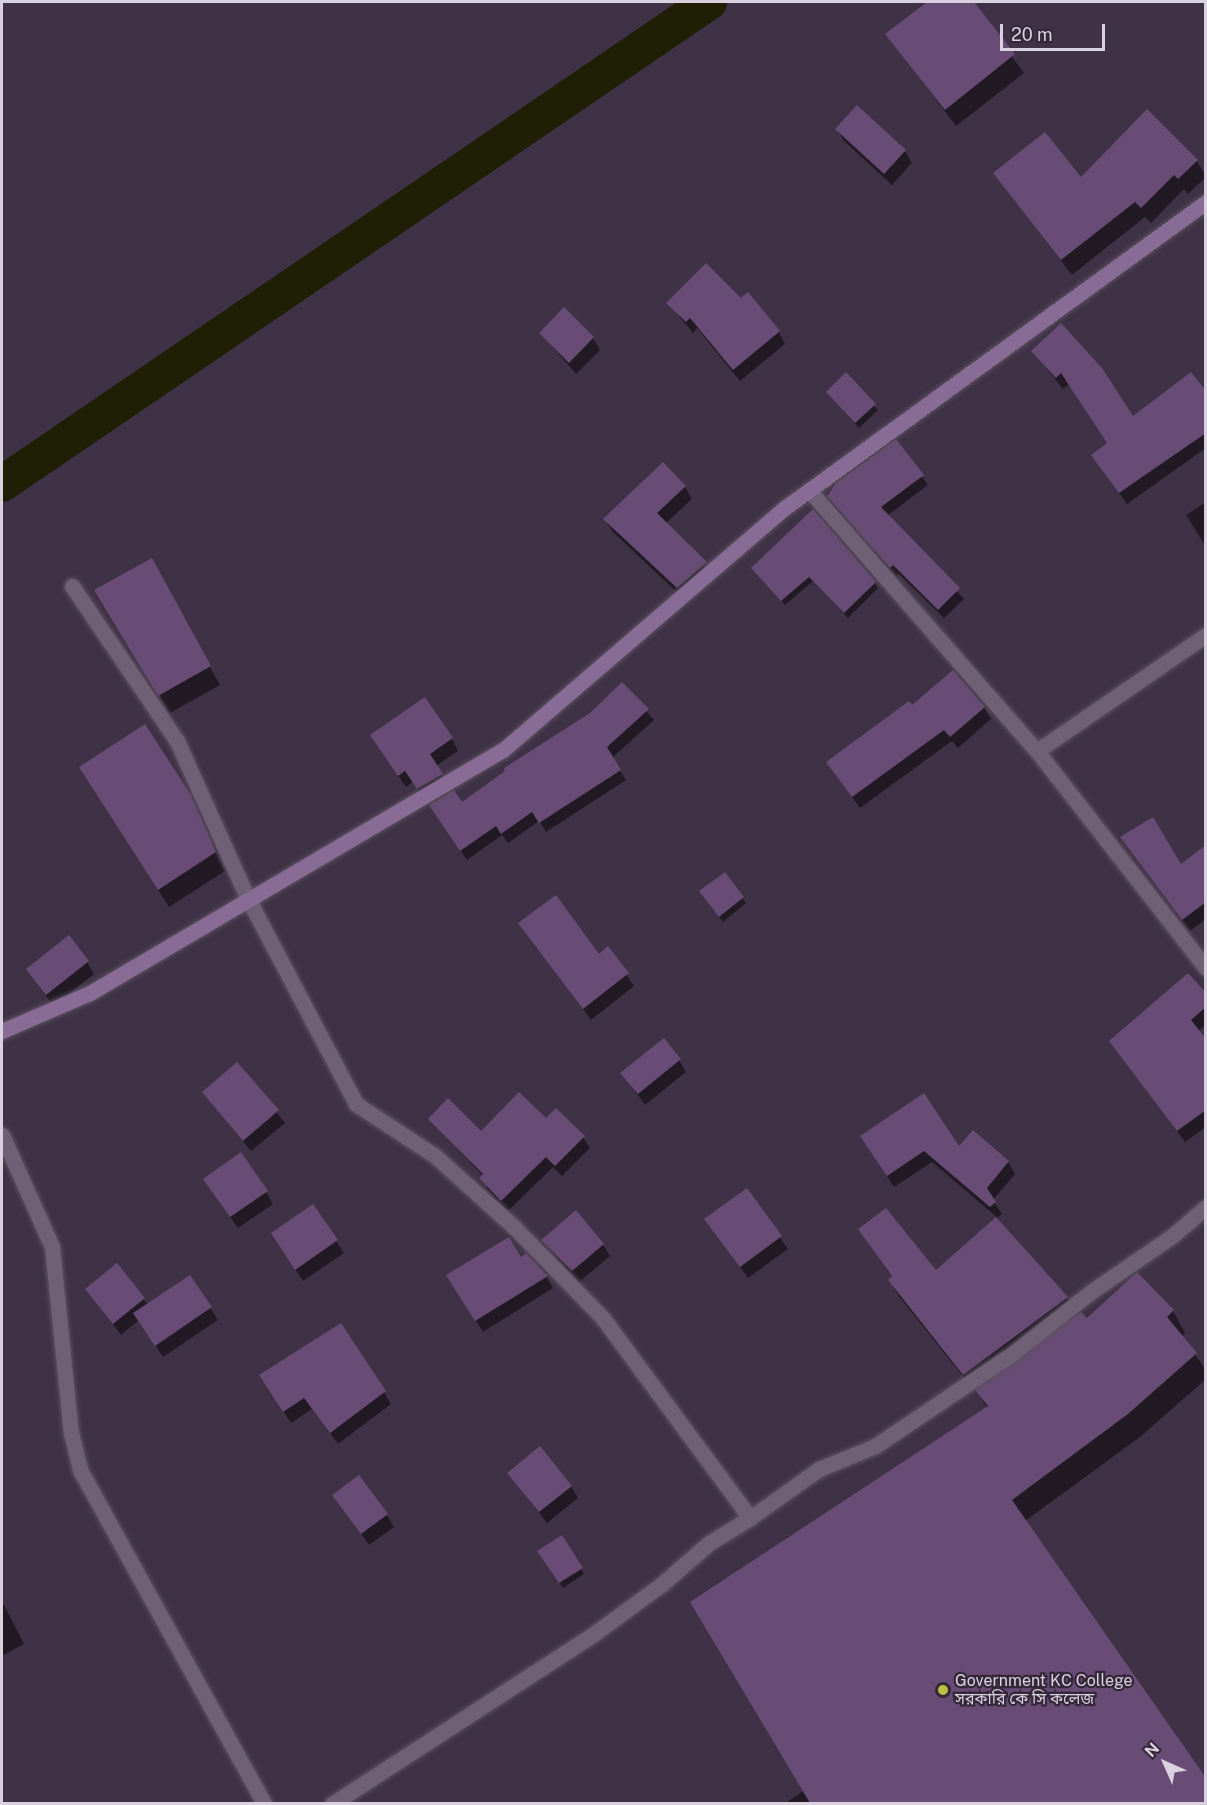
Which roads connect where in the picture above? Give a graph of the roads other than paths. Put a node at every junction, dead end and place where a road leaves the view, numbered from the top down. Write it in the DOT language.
graph roads {
  1 [pos="1205,204"];
  2 [pos="810,490"];
  3 [pos="72,586"];
  4 [pos="1206,634"];
  5 [pos="1037,751"];
  6 [pos="247,897"];
  7 [pos="1206,968"];
  8 [pos="2,1031"];
  9 [pos="2,1135"];
  10 [pos="1206,1207"];
  11 [pos="750,1518"];
  12 [pos="264,1803"];
  13 [pos="332,1803"];
  1 -- 2 [label="street"];
  2 -- 5 [label="street"];
  2 -- 6 [label="street"];
  3 -- 6 [label="street"];
  4 -- 5 [label="street"];
  5 -- 7 [label="street"];
  6 -- 8 [label="street"];
  6 -- 11 [label="street"];
  9 -- 12 [label="street"];
  10 -- 11 [label="street"];
  11 -- 13 [label="street"];
}
